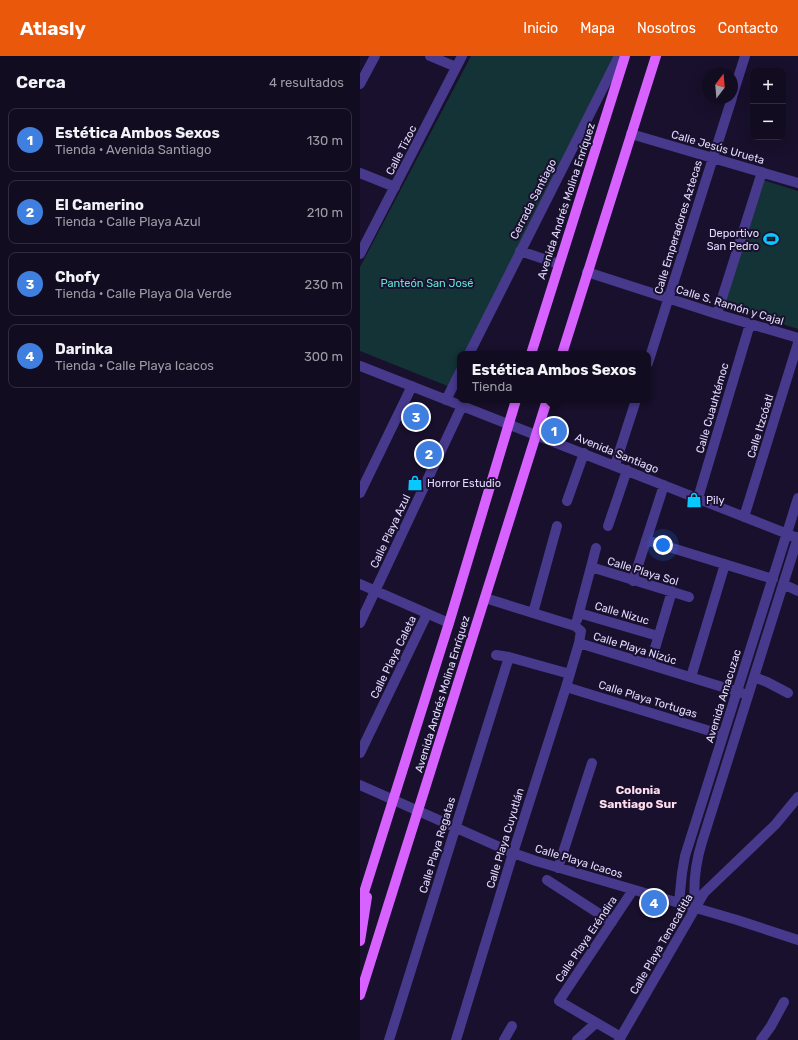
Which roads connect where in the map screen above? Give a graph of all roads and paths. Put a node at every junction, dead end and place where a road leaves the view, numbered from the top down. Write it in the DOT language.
graph roads {
  1 [pos="375,56"];
  2 [pos="430,56"];
  3 [pos="462,56"];
  4 [pos="619,56"];
  5 [pos="625,56"];
  6 [pos="656,56"];
  7 [pos="745,56"];
  8 [pos="456,66"];
  9 [pos="738,79"];
  10 [pos="360,84"];
  11 [pos="730,104"];
  12 [pos="631,134"];
  13 [pos="713,157"];
  14 [pos="762,172"];
  15 [pos="360,173"];
  16 [pos="798,183"];
  17 [pos="395,187"];
  18 [pos="520,251"];
  19 [pos="360,254"];
  20 [pos="559,264"];
  21 [pos="587,272"];
  22 [pos="669,298"];
  23 [pos="717,314"];
  24 [pos="750,324"];
  25 [pos="798,338"];
  26 [pos="798,343"];
  27 [pos="470,351"];
  28 [pos="532,351"];
  29 [pos="563,351"];
  30 [pos="651,354"];
  31 [pos="360,366"];
  32 [pos="457,378"];
  33 [pos="412,386"];
  34 [pos="446,400"];
  35 [pos="515,403"];
  36 [pos="547,403"];
  37 [pos="635,403"];
  38 [pos="462,406"];
  39 [pos="509,424"];
  40 [pos="537,434"];
  41 [pos="584,453"];
  42 [pos="615,465"];
  43 [pos="626,470"];
  44 [pos="664,485"];
  45 [pos="360,493"];
  46 [pos="698,498"];
  47 [pos="798,498"];
  48 [pos="567,501"];
  49 [pos="744,517"];
  50 [pos="557,526"];
  51 [pos="608,526"];
  52 [pos="787,533"];
  53 [pos="798,538"];
  54 [pos="646,540"];
  55 [pos="596,548"];
  56 [pos="725,564"];
  57 [pos="591,567"];
  58 [pos="633,580"];
  59 [pos="773,580"];
  60 [pos="360,584"];
  61 [pos="783,584"];
  62 [pos="798,590"];
  63 [pos="376,591"];
  64 [pos="672,591"];
  65 [pos="689,597"];
  66 [pos="485,598"];
  67 [pos="579,613"];
  68 [pos="427,614"];
  69 [pos="533,614"];
  70 [pos="360,623"];
  71 [pos="449,623"];
  72 [pos="575,626"];
  73 [pos="658,636"];
  74 [pos="579,643"];
  75 [pos="496,655"];
  76 [pos="508,657"];
  77 [pos="650,665"];
  78 [pos="570,674"];
  79 [pos="754,677"];
  80 [pos="691,678"];
  81 [pos="566,687"];
  82 [pos="736,691"];
  83 [pos="788,693"];
  84 [pos="748,694"];
  85 [pos="723,735"];
  86 [pos="360,753"];
  87 [pos="592,763"];
  88 [pos="360,785"];
  89 [pos="798,797"];
  90 [pos="393,800"];
  91 [pos="418,811"];
  92 [pos="456,827"];
  93 [pos="513,853"];
  94 [pos="372,868"];
  95 [pos="558,868"];
  96 [pos="547,880"];
  97 [pos="634,890"];
  98 [pos="679,903"];
  99 [pos="360,905"];
  100 [pos="694,908"];
  101 [pos="612,922"];
  102 [pos="798,940"];
  103 [pos="360,941"];
  104 [pos="360,995"];
  105 [pos="784,1002"];
  106 [pos="596,1022"];
  107 [pos="512,1026"];
  108 [pos="620,1039"];
  109 [pos="389,1040"];
  110 [pos="456,1040"];
  111 [pos="504,1040"];
  112 [pos="577,1040"];
  113 [pos="761,1040"];
  1 -- 10 [label="street"];
  2 -- 8 [label="street"];
  3 -- 8 [label="street, Calle Tizoc"];
  4 -- 18 [label="street, Cerrada Santiago"];
  5 -- 20 [label="main road, Avenida Andrés Molina Enríquez"];
  6 -- 12 [label="main road"];
  7 -- 9 [label="street, Calle Emperadores Aztecas"];
  8 -- 17 [label="street, Calle Tizoc"];
  11 -- 13 [label="street, Calle Emperadores Aztecas"];
  12 -- 13 [label="street, Calle Jesús Urueta"];
  12 -- 21 [label="main road"];
  13 -- 14 [label="street, Calle Jesús Urueta"];
  13 -- 22 [label="street, Calle Emperadores Aztecas"];
  14 -- 16 [label="street, Calle Jesús Urueta"];
  14 -- 23 [label="street"];
  15 -- 17 [label="street"];
  17 -- 19 [label="street, Calle Tizoc"];
  18 -- 20 [label="street"];
  18 -- 27 [label="street, Cerrada Santiago"];
  20 -- 28 [label="main road, Avenida Andrés Molina Enríquez"];
  21 -- 22 [label="street, Calle S. Ramón y Cajal"];
  21 -- 29 [label="main road"];
  22 -- 23 [label="street, Calle S. Ramón y Cajal"];
  22 -- 30 [label="street, Calle Emperadores Aztecas"];
  23 -- 24 [label="street, Calle S. Ramón y Cajal"];
  24 -- 25 [label="street, Calle S. Ramón y Cajal"];
  24 -- 46 [label="street, Calle Cuauhtémoc"];
  26 -- 49 [label="street, Calle Itzcóatl"];
  31 -- 33 [label="street, Avenida Santiago"];
  32 -- 34 [label="street"];
  33 -- 34 [label="street, Avenida Santiago"];
  33 -- 45 [label="street"];
  34 -- 38 [label="street, Avenida Santiago"];
  35 -- 39 [label="main road, Avenida Andrés Molina Enríquez"];
  36 -- 40 [label="main road, Avenida Andrés Molina Enríquez"];
  37 -- 42 [label="street"];
  38 -- 39 [label="street, Avenida Santiago"];
  38 -- 63 [label="street, Calle Playa Azul"];
  39 -- 40 [label="street, Avenida Santiago"];
  39 -- 71 [label="main road, Avenida Andrés Molina Enríquez"];
  40 -- 41 [label="street, Avenida Santiago"];
  40 -- 66 [label="main road, Avenida Andrés Molina Enríquez"];
  41 -- 42 [label="street, Avenida Santiago"];
  41 -- 48 [label="street"];
  42 -- 43 [label="street, Avenida Santiago"];
  43 -- 44 [label="street, Avenida Santiago"];
  43 -- 51 [label="street"];
  44 -- 46 [label="street, Avenida Santiago"];
  44 -- 54 [label="street"];
  46 -- 49 [label="street, Avenida Santiago"];
  47 -- 52 [label="street, Avenida Amacuzac"];
  49 -- 52 [label="street, Avenida Santiago"];
  50 -- 69 [label="street"];
  52 -- 53 [label="street, Avenida Santiago"];
  52 -- 59 [label="street, Avenida Amacuzac"];
  53 -- 61 [label="street"];
  54 -- 56 [label="street"];
  54 -- 58 [label="street"];
  55 -- 57 [label="street"];
  56 -- 59 [label="street"];
  56 -- 80 [label="street"];
  57 -- 58 [label="street, Calle Playa Sol"];
  57 -- 67 [label="street"];
  58 -- 64 [label="street, Calle Playa Sol"];
  59 -- 82 [label="street, Avenida Amacuzac"];
  60 -- 63 [label="street"];
  61 -- 62 [label="street"];
  61 -- 79 [label="street"];
  63 -- 68 [label="street"];
  63 -- 70 [label="street, Calle Playa Azul"];
  64 -- 65 [label="street, Calle Playa Sol"];
  64 -- 73 [label="street"];
  66 -- 69 [label="street"];
  66 -- 91 [label="main road, Avenida Andrés Molina Enríquez"];
  67 -- 72 [label="street"];
  67 -- 73 [label="street, Calle Nizuc"];
  68 -- 71 [label="street"];
  68 -- 86 [label="street, Calle Playa Caleta"];
  69 -- 72 [label="street"];
  71 -- 90 [label="main road, Avenida Andrés Molina Enríquez"];
  72 -- 74 [label="street, Calle Playa Nizúc"];
  73 -- 77 [label="street"];
  74 -- 77 [label="street, Calle Playa Nizúc"];
  74 -- 78 [label="street, Calle Playa Cuyutlán"];
  75 -- 76 [label="street"];
  76 -- 78 [label="street"];
  76 -- 92 [label="street, Calle Playa Regatas"];
  77 -- 80 [label="street, Calle Playa Nizúc"];
  78 -- 81 [label="street, Calle Playa Cuyutlán"];
  79 -- 83 [label="street"];
  79 -- 84 [label="street"];
  80 -- 82 [label="street, Calle Playa Nizúc"];
  81 -- 85 [label="street, Calle Playa Tortugas"];
  81 -- 93 [label="street, Calle Playa Cuyutlán"];
  82 -- 84 [label="street, Calle Playa Nizúc"];
  82 -- 85 [label="street, Avenida Amacuzac"];
  84 -- 100 [label="street"];
  85 -- 98 [label="street, Avenida Amacuzac"];
  87 -- 95 [label="street"];
  88 -- 90 [label="street, Calle Playa Icacos"];
  89 -- 100 [label="street, Calle Playa Tenacatitla"];
  90 -- 91 [label="street, Calle Playa Icacos"];
  90 -- 94 [label="main road, Avenida Andrés Molina Enríquez"];
  91 -- 92 [label="street, Calle Playa Icacos"];
  91 -- 104 [label="main road, Avenida Andrés Molina Enríquez"];
  92 -- 93 [label="street, Calle Playa Icacos"];
  92 -- 109 [label="street, Calle Playa Regatas"];
  93 -- 95 [label="street, Calle Playa Icacos"];
  93 -- 110 [label="street, Calle Playa Cuyutlán"];
  94 -- 99 [label="main road, Avenida Andrés Molina Enríquez"];
  94 -- 103 [label="main road"];
  95 -- 97 [label="street, Calle Playa Icacos"];
  96 -- 101 [label="street"];
  97 -- 98 [label="street, Calle Playa Icacos"];
  97 -- 101 [label="street, Calle Playa Eréndira"];
  98 -- 100 [label="street, Calle Playa Icacos"];
  100 -- 102 [label="street, Calle Playa Icacos"];
  100 -- 108 [label="street, Calle Playa Tenacatitla"];
  101 -- 106 [label="street, Calle Playa Eréndira"];
  105 -- 113 [label="street"];
  106 -- 108 [label="street"];
  106 -- 112 [label="street"];
  107 -- 111 [label="street"];
}
